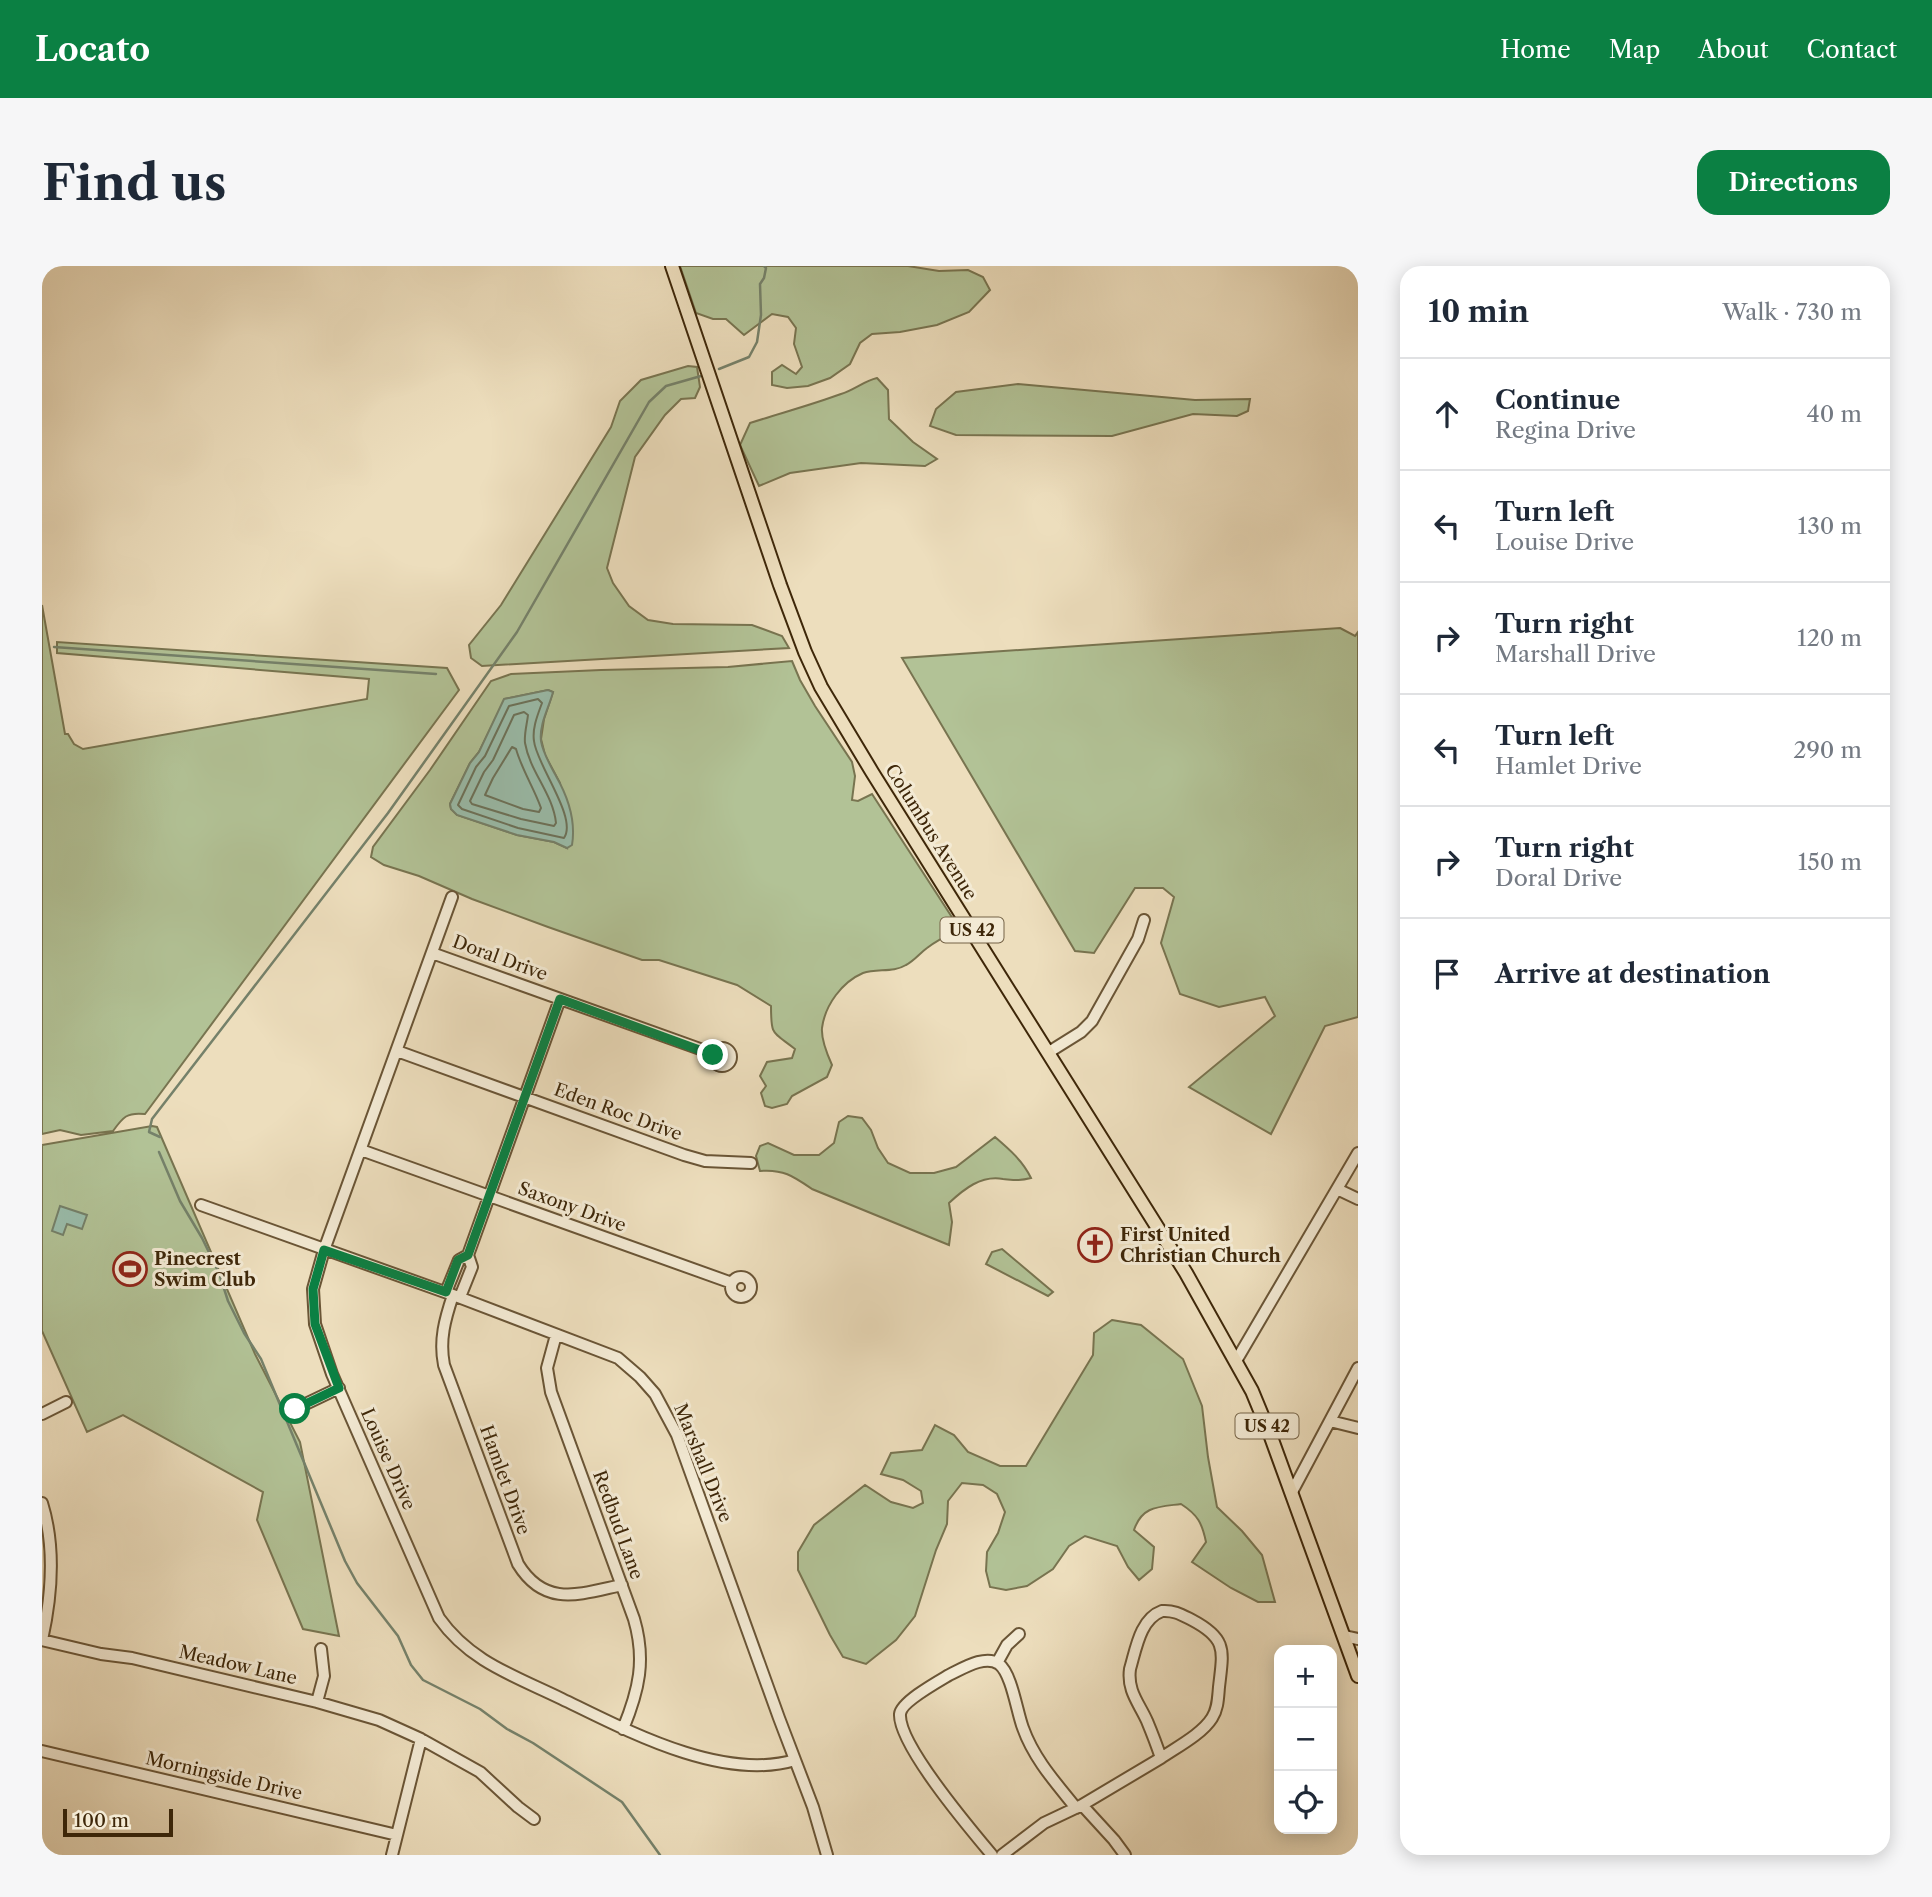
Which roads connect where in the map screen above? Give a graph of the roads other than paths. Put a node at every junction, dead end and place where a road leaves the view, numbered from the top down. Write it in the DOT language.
graph roads {
  1 [pos="671,266"];
  2 [pos="453,897"];
  3 [pos="1144,920"];
  4 [pos="432,953"];
  5 [pos="560,999"];
  6 [pos="397,1051"];
  7 [pos="1049,1052"];
  8 [pos="713,1054"];
  9 [pos="525,1097"];
  10 [pos="361,1150"];
  11 [pos="1358,1153"];
  12 [pos="751,1163"];
  13 [pos="1337,1189"];
  14 [pos="489,1196"];
  15 [pos="1358,1199"];
  16 [pos="201,1205"];
  17 [pos="324,1250"];
  18 [pos="732,1283"];
  19 [pos="453,1295"];
  20 [pos="555,1335"];
  21 [pos="1236,1361"];
  22 [pos="1358,1367"];
  23 [pos="339,1388"];
  24 [pos="66,1402"];
  25 [pos="295,1409"];
  26 [pos="42,1414"];
  27 [pos="1329,1421"];
  28 [pos="1358,1428"];
  29 [pos="1292,1492"];
  30 [pos="42,1503"];
  31 [pos="622,1585"];
  32 [pos="1019,1634"];
  33 [pos="1343,1636"];
  34 [pos="1358,1639"];
  35 [pos="42,1640"];
  36 [pos="321,1649"];
  37 [pos="996,1663"];
  38 [pos="1358,1676"];
  39 [pos="317,1702"];
  40 [pos="624,1729"];
  41 [pos="421,1739"];
  42 [pos="42,1751"];
  43 [pos="1161,1758"];
  44 [pos="795,1760"];
  45 [pos="1079,1806"];
  46 [pos="534,1819"];
  47 [pos="397,1835"];
  48 [pos="392,1855"];
  49 [pos="827,1855"];
  50 [pos="992,1855"];
  51 [pos="1002,1855"];
  52 [pos="1125,1855"];
  1 -- 7 [label="main road, Columbus Avenue / US 42"];
  2 -- 4 [label="street, Louise Drive"];
  3 -- 7 [label="street"];
  4 -- 5 [label="street, Doral Drive"];
  4 -- 6 [label="street, Louise Drive"];
  5 -- 8 [label="street, Doral Drive"];
  5 -- 9 [label="street, Hamlet Drive"];
  6 -- 9 [label="street, Eden Roc Drive"];
  6 -- 10 [label="street, Louise Drive"];
  7 -- 21 [label="main road, Columbus Avenue / US 42"];
  9 -- 12 [label="street, Eden Roc Drive"];
  9 -- 14 [label="street, Hamlet Drive"];
  10 -- 14 [label="street, Saxony Drive"];
  10 -- 17 [label="street, Louise Drive"];
  11 -- 13 [label="street"];
  13 -- 15 [label="street"];
  13 -- 21 [label="street"];
  14 -- 18 [label="street, Saxony Drive"];
  14 -- 19 [label="street, Hamlet Drive"];
  16 -- 17 [label="street, Marshall Drive"];
  17 -- 19 [label="street, Marshall Drive"];
  17 -- 23 [label="street, Louise Drive"];
  19 -- 20 [label="street, Marshall Drive"];
  19 -- 31 [label="street, Hamlet Drive"];
  20 -- 31 [label="street, Redbud Lane"];
  20 -- 44 [label="street, Marshall Drive"];
  21 -- 29 [label="main road, US 42"];
  22 -- 27 [label="street"];
  23 -- 25 [label="street"];
  23 -- 40 [label="street, Louise Drive"];
  24 -- 26 [label="street"];
  27 -- 28 [label="street"];
  27 -- 29 [label="street"];
  29 -- 33 [label="main road, US 42"];
  30 -- 35 [label="street"];
  31 -- 40 [label="street, Redbud Lane"];
  32 -- 37 [label="street"];
  33 -- 34 [label="street"];
  33 -- 38 [label="main road, US 42"];
  35 -- 39 [label="street, Meadow Lane"];
  36 -- 39 [label="street"];
  37 -- 45 [label="street"];
  37 -- 50 [label="street"];
  39 -- 41 [label="street, Meadow Lane"];
  40 -- 44 [label="street, Louise Drive"];
  41 -- 46 [label="street, Meadow Lane"];
  41 -- 47 [label="street"];
  42 -- 47 [label="street, Morningside Drive"];
  43 -- 43 [label="street"];
  43 -- 45 [label="street"];
  44 -- 49 [label="street, Marshall Drive"];
  45 -- 51 [label="street"];
  45 -- 52 [label="street"];
  47 -- 48 [label="street"];
}
